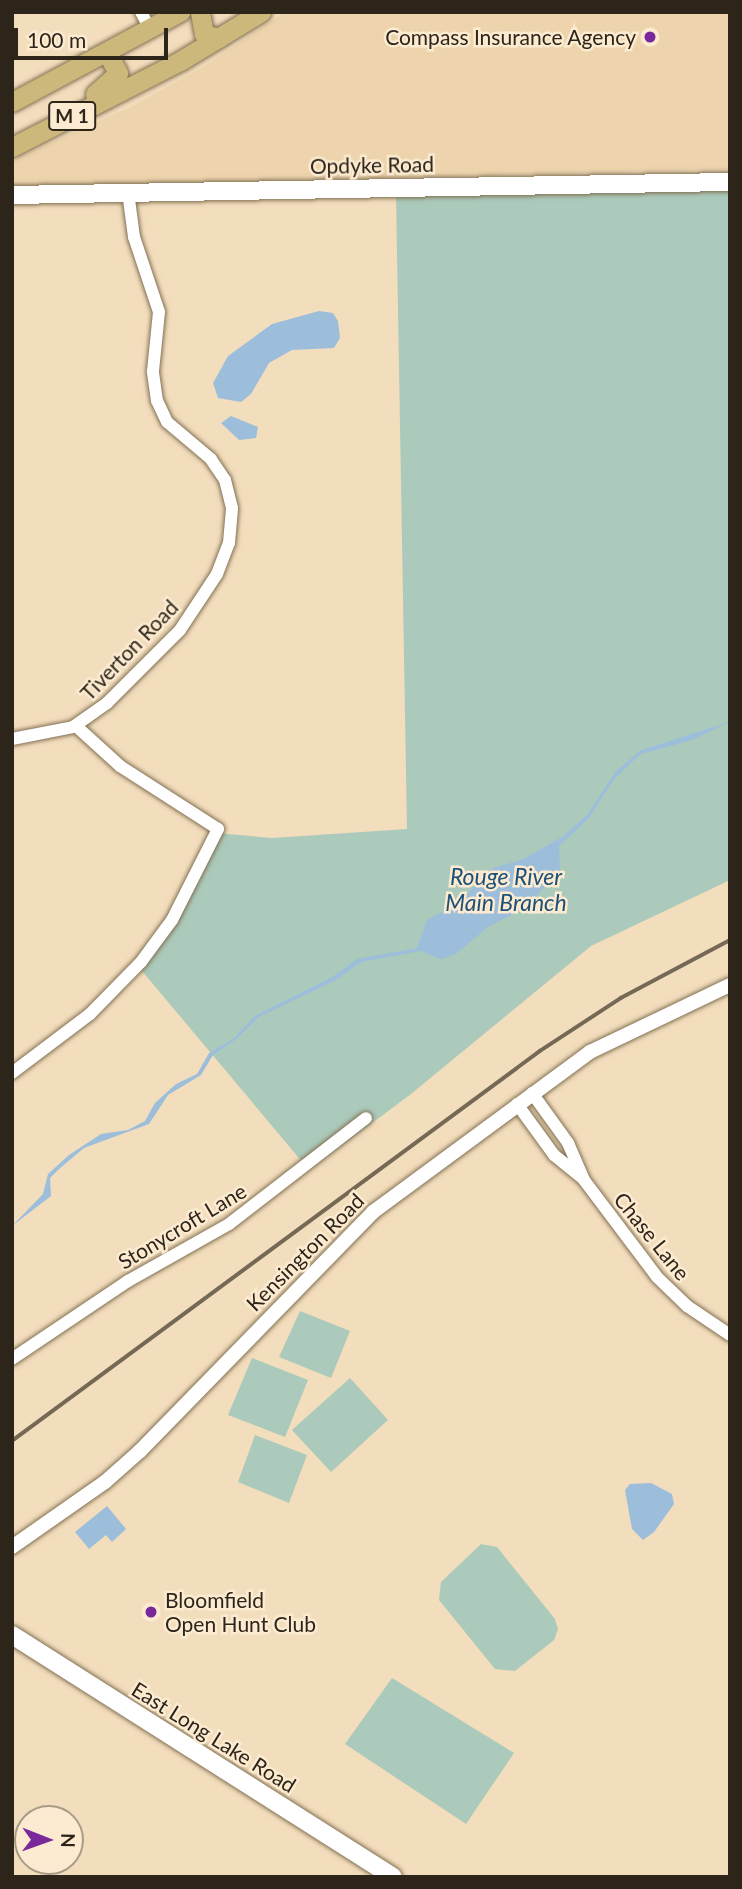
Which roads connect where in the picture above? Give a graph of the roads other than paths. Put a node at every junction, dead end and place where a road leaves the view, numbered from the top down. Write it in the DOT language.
graph roads {
  1 [pos="180,12"];
  2 [pos="200,12"];
  3 [pos="261,12"];
  4 [pos="145,21"];
  5 [pos="218,38"];
  6 [pos="108,54"];
  7 [pos="12,102"];
  8 [pos="15,145"];
  9 [pos="730,182"];
  10 [pos="128,192"];
  11 [pos="13,194"];
  12 [pos="76,726"];
  13 [pos="12,739"];
  14 [pos="730,985"];
  15 [pos="12,1073"];
  16 [pos="532,1093"];
  17 [pos="517,1104"];
  18 [pos="366,1118"];
  19 [pos="584,1180"];
  20 [pos="730,1335"];
  21 [pos="12,1359"];
  22 [pos="12,1547"];
  23 [pos="12,1635"];
  24 [pos="393,1877"];
  1 -- 4 [label="main road, M 1"];
  2 -- 5 [label="main road"];
  3 -- 5 [label="main road, M 1"];
  4 -- 6 [label="main road, M 1"];
  5 -- 8 [label="main road, M 1"];
  6 -- 7 [label="main road, M 1"];
  6 -- 8 [label="main road"];
  9 -- 10 [label="main road, Opdyke Road"];
  10 -- 11 [label="main road, Opdyke Road"];
  10 -- 12 [label="street, Tiverton Road"];
  12 -- 13 [label="street, Tiverton Road"];
  12 -- 15 [label="street"];
  14 -- 16 [label="street, Kensington Road"];
  16 -- 17 [label="street, Kensington Road"];
  16 -- 19 [label="street, Chase Lane"];
  17 -- 19 [label="street, Chase Lane"];
  17 -- 22 [label="street, Kensington Road"];
  18 -- 21 [label="street, Stonycroft Lane"];
  19 -- 20 [label="street, Chase Lane"];
  23 -- 24 [label="main road, East Long Lake Road"];
}
